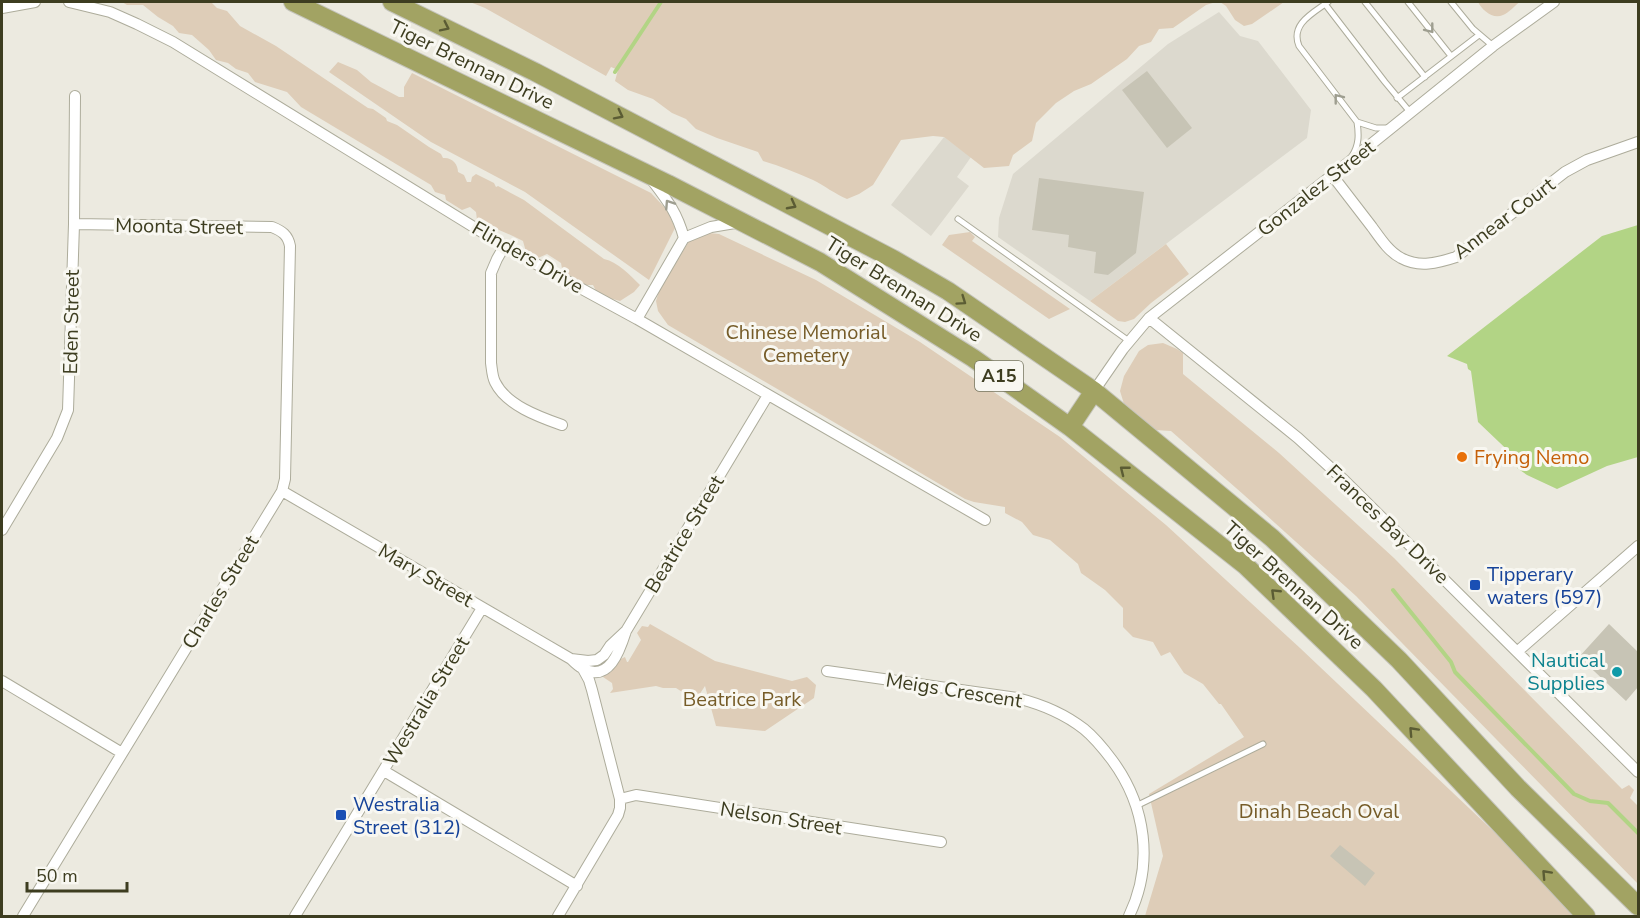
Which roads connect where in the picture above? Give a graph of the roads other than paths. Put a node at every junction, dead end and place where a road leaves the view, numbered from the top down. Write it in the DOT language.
graph roads {
  1 [pos="35,2"];
  2 [pos="69,2"];
  3 [pos="293,2"];
  4 [pos="392,2"];
  5 [pos="1365,2"];
  6 [pos="1408,2"];
  7 [pos="1451,2"];
  8 [pos="1554,2"];
  9 [pos="1327,3"];
  10 [pos="2,8"];
  11 [pos="1479,35"];
  12 [pos="1493,46"];
  13 [pos="1451,56"];
  14 [pos="1425,76"];
  15 [pos="75,96"];
  16 [pos="1397,98"];
  17 [pos="1410,112"];
  18 [pos="1357,122"];
  19 [pos="1394,125"];
  20 [pos="1638,142"];
  21 [pos="1344,166"];
  22 [pos="646,173"];
  23 [pos="1332,175"];
  24 [pos="958,219"];
  25 [pos="742,222"];
  26 [pos="74,224"];
  27 [pos="284,232"];
  28 [pos="684,238"];
  29 [pos="505,245"];
  30 [pos="1149,318"];
  31 [pos="637,319"];
  32 [pos="1129,341"];
  33 [pos="1094,391"];
  34 [pos="768,395"];
  35 [pos="562,425"];
  36 [pos="1070,427"];
  37 [pos="282,491"];
  38 [pos="985,520"];
  39 [pos="2,530"];
  40 [pos="1638,546"];
  41 [pos="482,608"];
  42 [pos="626,631"];
  43 [pos="1518,651"];
  44 [pos="571,658"];
  45 [pos="597,660"];
  46 [pos="826,671"];
  47 [pos="591,676"];
  48 [pos="2,681"];
  49 [pos="1263,744"];
  50 [pos="122,753"];
  51 [pos="1487,754"];
  52 [pos="384,771"];
  53 [pos="1638,772"];
  54 [pos="620,799"];
  55 [pos="1137,806"];
  56 [pos="941,842"];
  57 [pos="576,886"];
  58 [pos="1638,906"];
  59 [pos="23,916"];
  60 [pos="295,916"];
  61 [pos="558,916"];
  62 [pos="1129,916"];
  63 [pos="1586,916"];
  64 [pos="1632,916"];
  1 -- 10 [label="street"];
  2 -- 29 [label="street, Flinders Drive"];
  3 -- 22 [label="main road, Tiger Brennan Drive / A15"];
  4 -- 33 [label="main road, Tiger Brennan Drive / A15, one-way"];
  5 -- 14 [label="lane"];
  6 -- 13 [label="lane, one-way"];
  7 -- 11 [label="lane"];
  8 -- 12 [label="street, Gonzalez Street"];
  9 -- 16 [label="lane"];
  18 -- 9 [label="lane, one-way"];
  11 -- 12 [label="lane"];
  11 -- 13 [label="lane"];
  12 -- 17 [label="street, Gonzalez Street"];
  13 -- 14 [label="lane"];
  14 -- 16 [label="lane"];
  15 -- 26 [label="street, Eden Street"];
  16 -- 17 [label="lane"];
  17 -- 19 [label="street, Gonzalez Street"];
  18 -- 19 [label="lane"];
  18 -- 21 [label="lane"];
  19 -- 21 [label="street, Gonzalez Street"];
  20 -- 23 [label="street, Annear Court"];
  21 -- 23 [label="street, Gonzalez Street"];
  22 -- 25 [label="main road, Tiger Brennan Drive / A15"];
  28 -- 22 [label="street, one-way"];
  23 -- 30 [label="street, Gonzalez Street"];
  24 -- 32 [label="lane"];
  25 -- 28 [label="street"];
  25 -- 36 [label="main road, Tiger Brennan Drive / A15"];
  26 -- 27 [label="street, Moonta Street"];
  26 -- 39 [label="street, Eden Street"];
  27 -- 37 [label="street, Charles Street"];
  28 -- 31 [label="street"];
  29 -- 31 [label="street, Flinders Drive"];
  29 -- 35 [label="street"];
  30 -- 32 [label="street, Gonzalez Street"];
  30 -- 43 [label="street, Frances Bay Drive"];
  31 -- 34 [label="street, Flinders Drive"];
  32 -- 33 [label="street, Gonzalez Street"];
  33 -- 36 [label="main road"];
  33 -- 51 [label="main road, Tiger Brennan Drive / A15"];
  34 -- 38 [label="street, Flinders Drive"];
  34 -- 42 [label="street, Beatrice Street"];
  63 -- 36 [label="main road, Tiger Brennan Drive / A15, one-way"];
  37 -- 41 [label="street, Mary Street"];
  37 -- 50 [label="street, Charles Street"];
  40 -- 43 [label="street"];
  41 -- 44 [label="street, Mary Street"];
  41 -- 52 [label="street, Westralia Street"];
  42 -- 45 [label="street"];
  42 -- 47 [label="street, Beatrice Street"];
  43 -- 53 [label="street, Frances Bay Drive"];
  44 -- 45 [label="street"];
  44 -- 47 [label="street"];
  45 -- 47 [label="street"];
  46 -- 55 [label="street, Meigs Crescent"];
  47 -- 54 [label="street"];
  48 -- 50 [label="street"];
  49 -- 55 [label="lane"];
  50 -- 59 [label="street, Charles Street"];
  51 -- 58 [label="main road, Tiger Brennan Drive / A15"];
  51 -- 64 [label="main road"];
  52 -- 57 [label="street"];
  52 -- 60 [label="street, Westralia Street"];
  54 -- 56 [label="street, Nelson Street"];
  54 -- 57 [label="street"];
  55 -- 62 [label="street, Meigs Crescent"];
  57 -- 61 [label="street"];
}
